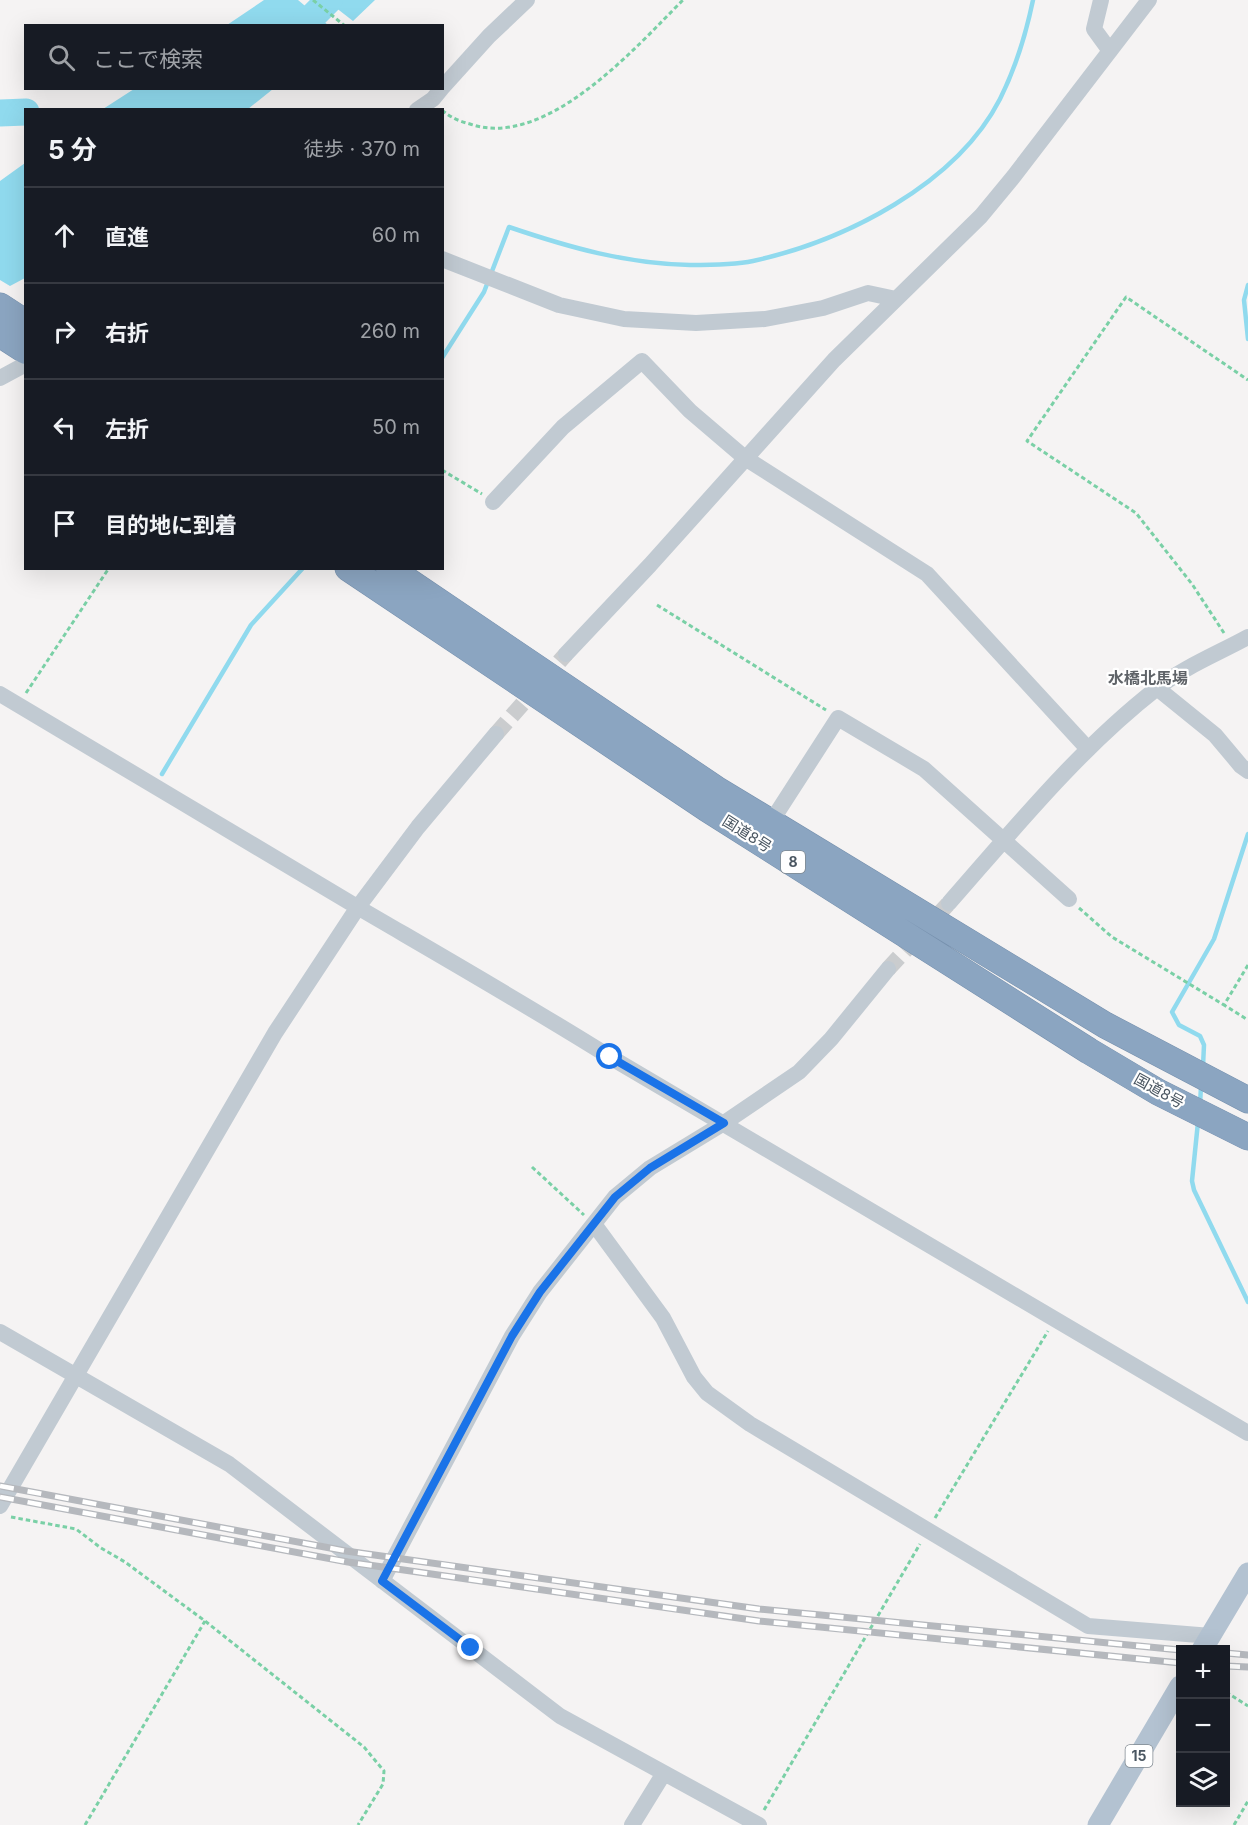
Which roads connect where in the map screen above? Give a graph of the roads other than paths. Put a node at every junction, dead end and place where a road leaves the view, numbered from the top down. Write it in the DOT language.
graph roads {
  1 [pos="527,0"];
  2 [pos="1101,0"];
  3 [pos="1149,0"];
  4 [pos="1110,51"];
  5 [pos="444,86"];
  6 [pos="440,90"];
  7 [pos="420,108"];
  8 [pos="444,260"];
  9 [pos="896,300"];
  10 [pos="0,306"];
  11 [pos="24,322"];
  12 [pos="0,334"];
  13 [pos="24,350"];
  14 [pos="24,365"];
  15 [pos="0,378"];
  16 [pos="745,458"];
  17 [pos="493,502"];
  18 [pos="351,570"];
  19 [pos="392,570"];
  20 [pos="1248,637"];
  21 [pos="566,654"];
  22 [pos="1157,688"];
  23 [pos="0,694"];
  24 [pos="496,734"];
  25 [pos="1088,749"];
  26 [pos="1248,771"];
  27 [pos="771,822"];
  28 [pos="1003,841"];
  29 [pos="1069,899"];
  30 [pos="949,903"];
  31 [pos="358,907"];
  32 [pos="888,969"];
  33 [pos="1248,1100"];
  34 [pos="724,1123"];
  35 [pos="1248,1137"];
  36 [pos="594,1224"];
  37 [pos="0,1332"];
  38 [pos="76,1375"];
  39 [pos="1248,1433"];
  40 [pos="5,1511"];
  41 [pos="1248,1573"];
  42 [pos="382,1581"];
  43 [pos="1206,1643"];
  44 [pos="1176,1693"];
  45 [pos="664,1773"];
  46 [pos="758,1824"];
  47 [pos="632,1825"];
  48 [pos="1098,1825"];
  1 -- 5 [label="street"];
  2 -- 4 [label="street"];
  3 -- 4 [label="street"];
  4 -- 9 [label="street"];
  6 -- 7 [label="street"];
  8 -- 9 [label="street"];
  9 -- 16 [label="street"];
  10 -- 11 [label="highway"];
  12 -- 13 [label="highway"];
  14 -- 15 [label="street"];
  16 -- 17 [label="street"];
  16 -- 21 [label="street"];
  16 -- 25 [label="street"];
  18 -- 35 [label="highway, 国道8号 / 8"];
  19 -- 27 [label="highway, 国道8号 / 8"];
  20 -- 22 [label="street"];
  22 -- 25 [label="street"];
  22 -- 26 [label="street"];
  23 -- 31 [label="street"];
  24 -- 31 [label="street"];
  25 -- 28 [label="street"];
  27 -- 28 [label="street"];
  27 -- 33 [label="highway, 国道8号 / 8"];
  28 -- 29 [label="street"];
  28 -- 30 [label="street"];
  31 -- 34 [label="street"];
  31 -- 38 [label="street"];
  32 -- 34 [label="street"];
  34 -- 36 [label="street"];
  34 -- 39 [label="street"];
  36 -- 42 [label="street"];
  36 -- 43 [label="street"];
  37 -- 38 [label="street"];
  38 -- 40 [label="street"];
  38 -- 42 [label="street"];
  41 -- 43 [label="main road"];
  42 -- 45 [label="street"];
  44 -- 48 [label="main road, 15"];
  45 -- 46 [label="street"];
  45 -- 47 [label="street"];
}
